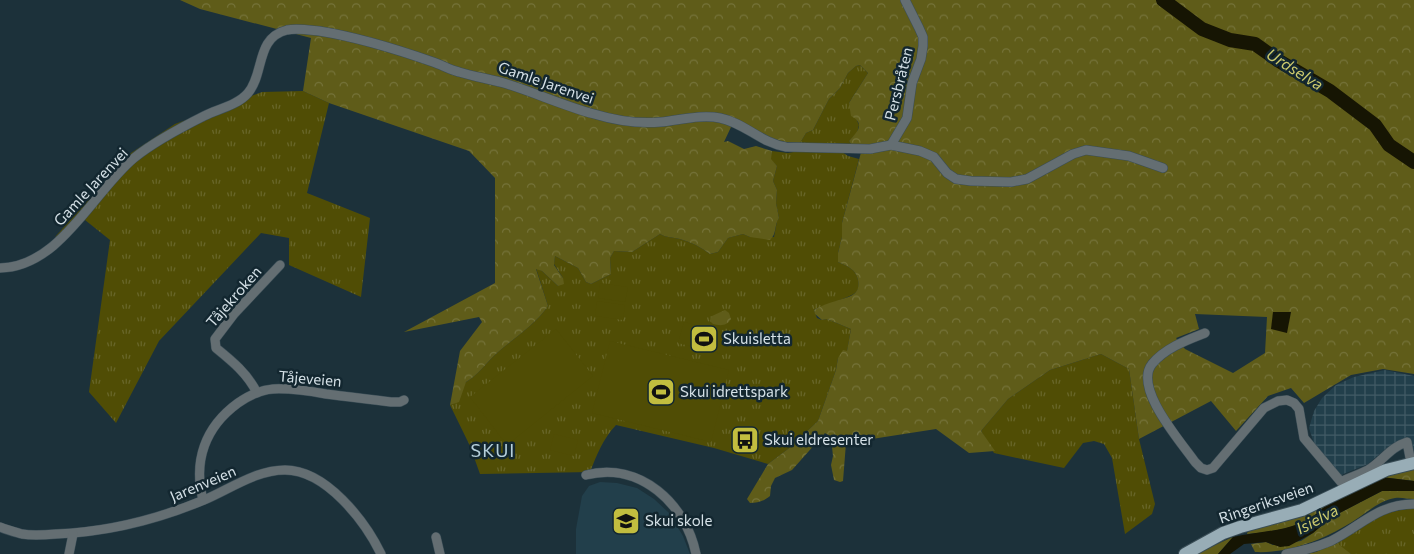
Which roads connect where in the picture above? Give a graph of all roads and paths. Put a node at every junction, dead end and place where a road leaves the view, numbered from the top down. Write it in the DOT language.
graph roads {
  1 [pos="905,0"];
  2 [pos="891,146"];
  3 [pos="1163,168"];
  4 [pos="280,265"];
  5 [pos="0,268"];
  6 [pos="1205,333"];
  7 [pos="257,393"];
  8 [pos="404,400"];
  9 [pos="1412,463"];
  10 [pos="586,475"];
  11 [pos="203,500"];
  12 [pos="1414,504"];
  13 [pos="0,528"];
  14 [pos="74,534"];
  15 [pos="436,537"];
  16 [pos="69,554"];
  17 [pos="381,554"];
  18 [pos="440,554"];
  19 [pos="696,554"];
  20 [pos="1185,554"];
  21 [pos="1286,554"];
  1 -- 2 [label="street, Persbråten"];
  2 -- 3 [label="street, Gamle Jarenvei"];
  2 -- 5 [label="street, Gamle Jarenvei"];
  4 -- 7 [label="street, Tåjekroken"];
  6 -- 9 [label="street, Ringeriksveien"];
  7 -- 8 [label="street, Tåjeveien"];
  7 -- 11 [label="street, Tåjeveien"];
  9 -- 20 [label="main road, Ringeriksveien"];
  10 -- 19 [label="street"];
  11 -- 14 [label="street, Jarenveien"];
  11 -- 17 [label="street, Jarenveien"];
  12 -- 21 [label="street"];
  13 -- 14 [label="street, Jarenveien"];
  14 -- 16 [label="street"];
  15 -- 18 [label="street"];
}
